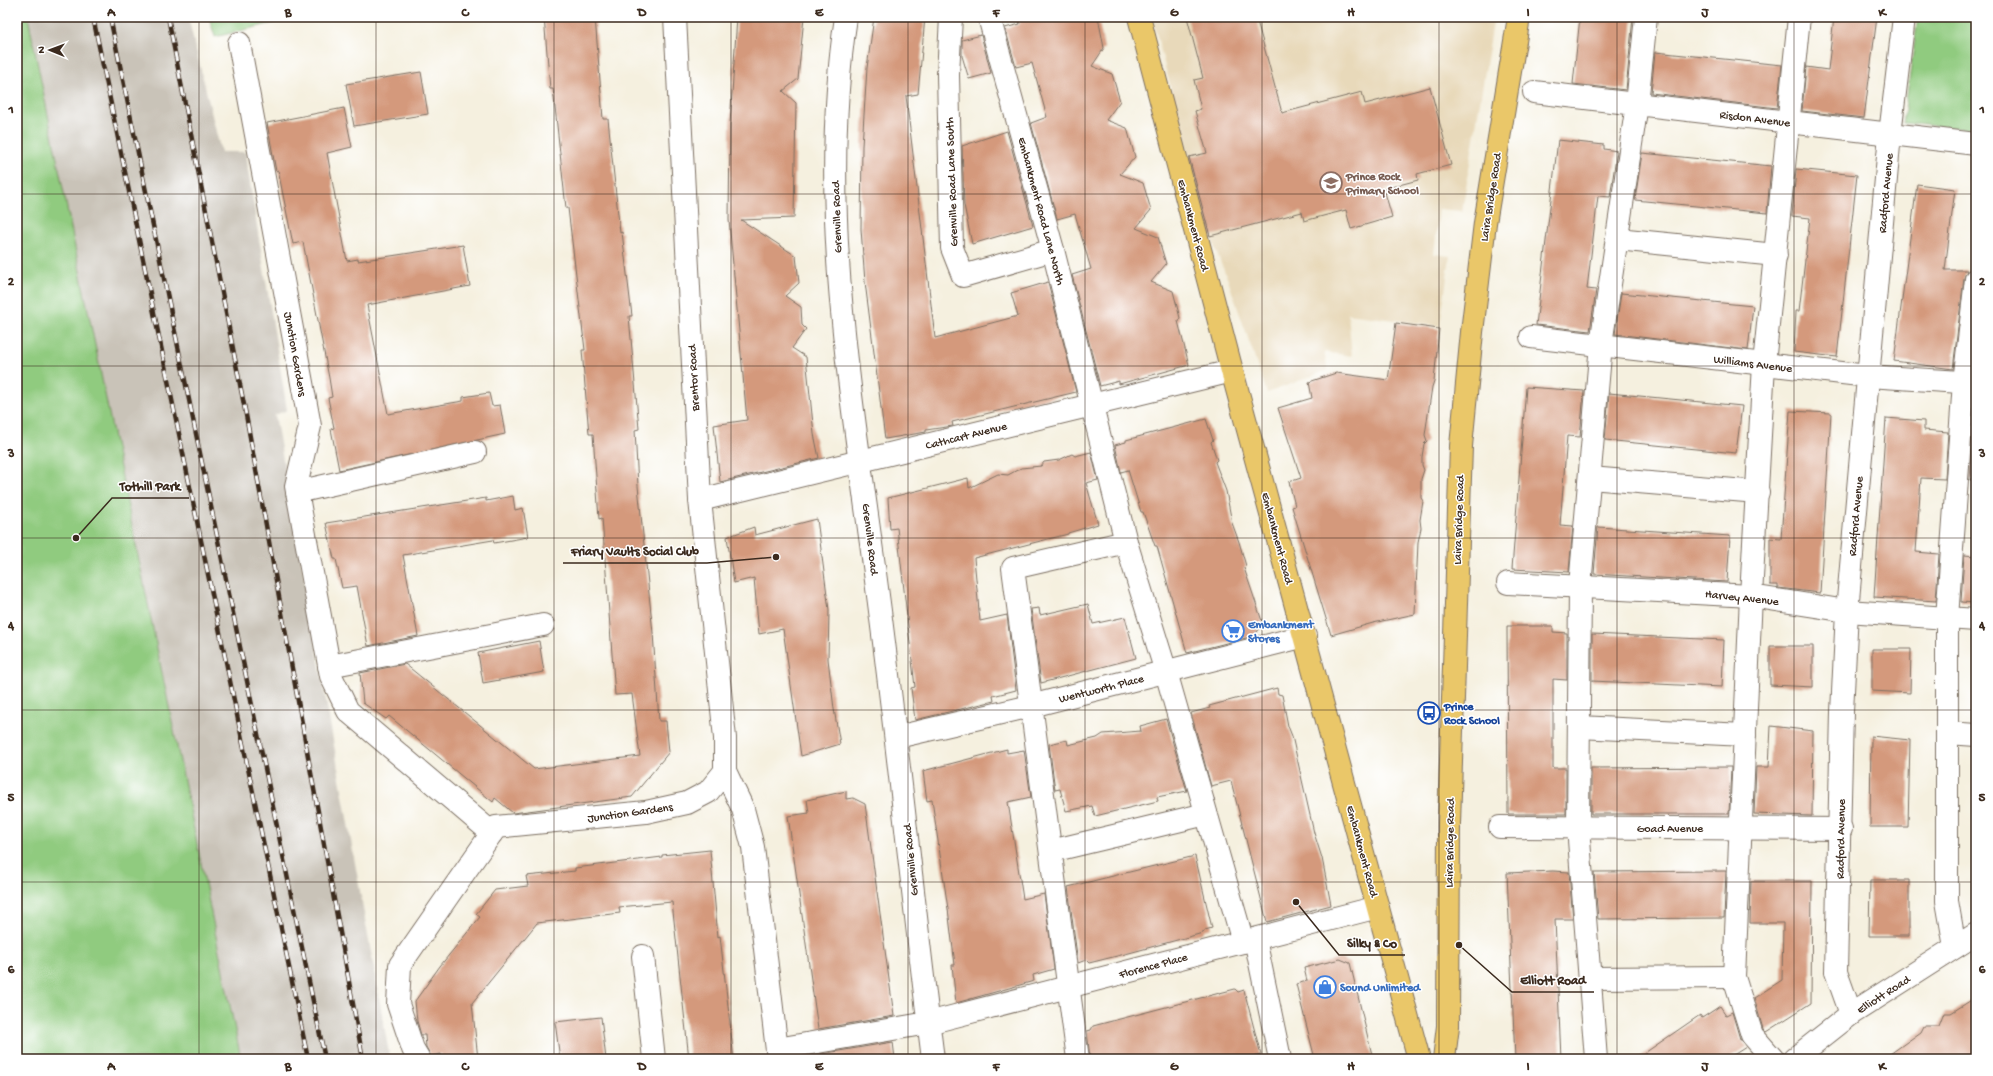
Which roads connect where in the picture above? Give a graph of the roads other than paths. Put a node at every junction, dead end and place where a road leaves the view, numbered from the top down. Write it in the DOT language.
graph roads {
  1 [pos="674,17"];
  2 [pos="846,17"];
  3 [pos="951,17"];
  4 [pos="989,17"];
  5 [pos="1139,17"];
  6 [pos="1519,17"];
  7 [pos="1646,17"];
  8 [pos="1799,17"];
  9 [pos="1904,17"];
  10 [pos="239,43"];
  11 [pos="1534,92"];
  12 [pos="1637,104"];
  13 [pos="1787,122"];
  14 [pos="1890,134"];
  15 [pos="1976,144"];
  16 [pos="1617,239"];
  17 [pos="1053,250"];
  18 [pos="1776,255"];
  19 [pos="1976,280"];
  20 [pos="1531,337"];
  21 [pos="1601,344"];
  22 [pos="1764,364"];
  23 [pos="1232,371"];
  24 [pos="1868,376"];
  25 [pos="1970,383"];
  26 [pos="1093,405"];
  27 [pos="475,452"];
  28 [pos="860,461"];
  29 [pos="1590,478"];
  30 [pos="297,492"];
  31 [pos="1758,492"];
  32 [pos="700,500"];
  33 [pos="1126,542"];
  34 [pos="1508,583"];
  35 [pos="1580,586"];
  36 [pos="1751,596"];
  37 [pos="1847,611"];
  38 [pos="1947,618"];
  39 [pos="1976,620"];
  40 [pos="543,625"];
  41 [pos="1305,636"];
  42 [pos="329,666"];
  43 [pos="1166,672"];
  44 [pos="1031,706"];
  45 [pos="1579,726"];
  46 [pos="1948,733"];
  47 [pos="1745,735"];
  48 [pos="1976,735"];
  49 [pos="897,737"];
  50 [pos="725,771"];
  51 [pos="1206,814"];
  52 [pos="1500,827"];
  53 [pos="1578,827"];
  54 [pos="1741,828"];
  55 [pos="1841,829"];
  56 [pos="492,833"];
  57 [pos="1051,851"];
  58 [pos="1378,907"];
  59 [pos="1976,934"];
  60 [pos="1249,940"];
  61 [pos="1955,947"];
  62 [pos="643,956"];
  63 [pos="1734,977"];
  64 [pos="1590,978"];
  65 [pos="1068,987"];
  66 [pos="1851,1014"];
  67 [pos="928,1023"];
  68 [pos="1448,1026"];
  69 [pos="778,1054"];
  70 [pos="419,1059"];
  71 [pos="654,1059"];
  72 [pos="933,1059"];
  73 [pos="1078,1059"];
  74 [pos="1280,1059"];
  75 [pos="1419,1059"];
  76 [pos="1444,1059"];
  77 [pos="1456,1059"];
  78 [pos="1596,1059"];
  79 [pos="1773,1059"];
  80 [pos="1794,1059"];
  1 -- 32 [label="street, Brentor Road"];
  2 -- 28 [label="street, Grenville Road"];
  3 -- 17 [label="street, Grenville Road Lane South"];
  4 -- 17 [label="street, Embankment Road Lane North"];
  5 -- 23 [label="main road, Embankment Road"];
  6 -- 68 [label="main road, Laira Bridge Road"];
  7 -- 12 [label="street"];
  8 -- 13 [label="street"];
  9 -- 14 [label="street, Radford Avenue"];
  10 -- 30 [label="street, Junction Gardens"];
  11 -- 12 [label="street, Risdon Avenue"];
  12 -- 13 [label="street, Risdon Avenue"];
  12 -- 16 [label="street"];
  13 -- 14 [label="street, Risdon Avenue"];
  13 -- 18 [label="street"];
  14 -- 15 [label="street, Risdon Avenue"];
  14 -- 24 [label="street, Radford Avenue"];
  16 -- 18 [label="street"];
  16 -- 21 [label="street"];
  17 -- 26 [label="street, Embankment Road Lane North"];
  18 -- 22 [label="street"];
  19 -- 25 [label="street"];
  20 -- 21 [label="street, Williams Avenue"];
  21 -- 22 [label="street, Williams Avenue"];
  21 -- 29 [label="street"];
  22 -- 24 [label="street, Williams Avenue"];
  22 -- 31 [label="street"];
  23 -- 26 [label="street, Cathcart Avenue"];
  23 -- 41 [label="main road, Embankment Road"];
  24 -- 25 [label="street, Williams Avenue"];
  24 -- 37 [label="street, Radford Avenue"];
  25 -- 38 [label="street"];
  26 -- 28 [label="street, Cathcart Avenue"];
  26 -- 33 [label="street, Embankment Road Lane North"];
  27 -- 30 [label="street"];
  28 -- 32 [label="street, Cathcart Avenue"];
  28 -- 49 [label="street, Grenville Road"];
  29 -- 31 [label="street"];
  29 -- 35 [label="street"];
  30 -- 42 [label="street, Junction Gardens"];
  31 -- 36 [label="street"];
  32 -- 50 [label="street, Brentor Road"];
  33 -- 43 [label="street, Embankment Road Lane North"];
  33 -- 44 [label="street"];
  34 -- 35 [label="street, Harvey Avenue"];
  35 -- 36 [label="street, Harvey Avenue"];
  35 -- 45 [label="street"];
  36 -- 37 [label="street, Harvey Avenue"];
  36 -- 47 [label="street"];
  37 -- 38 [label="street, Harvey Avenue"];
  37 -- 55 [label="street, Radford Avenue"];
  38 -- 39 [label="street, Harvey Avenue"];
  38 -- 46 [label="street"];
  40 -- 42 [label="street"];
  41 -- 43 [label="street, Wentworth Place"];
  41 -- 58 [label="main road, Embankment Road"];
  42 -- 56 [label="street, Junction Gardens"];
  43 -- 44 [label="street, Wentworth Place"];
  43 -- 51 [label="street, Embankment Road Lane North"];
  44 -- 49 [label="street, Wentworth Place"];
  44 -- 57 [label="street"];
  45 -- 47 [label="street"];
  45 -- 53 [label="street"];
  46 -- 48 [label="street"];
  46 -- 61 [label="street"];
  47 -- 54 [label="street"];
  49 -- 67 [label="street, Grenville Road"];
  50 -- 56 [label="street, Junction Gardens"];
  50 -- 69 [label="street"];
  51 -- 57 [label="street"];
  51 -- 60 [label="street, Embankment Road Lane North"];
  52 -- 53 [label="street, Goad Avenue"];
  53 -- 54 [label="street, Goad Avenue"];
  53 -- 64 [label="street"];
  54 -- 55 [label="street, Goad Avenue"];
  54 -- 63 [label="street"];
  55 -- 66 [label="street, Radford Avenue"];
  56 -- 70 [label="street"];
  57 -- 65 [label="street"];
  58 -- 60 [label="street, Florence Place"];
  58 -- 75 [label="main road, Embankment Road"];
  59 -- 61 [label="street, Elliott Road"];
  60 -- 65 [label="street, Florence Place"];
  60 -- 74 [label="street, Embankment Road Lane North"];
  61 -- 66 [label="street, Elliott Road"];
  62 -- 71 [label="street"];
  63 -- 64 [label="street"];
  63 -- 79 [label="street"];
  64 -- 78 [label="street"];
  65 -- 67 [label="street, Florence Place"];
  65 -- 73 [label="street"];
  66 -- 80 [label="street, Elliott Road"];
  67 -- 69 [label="street, Florence Place"];
  67 -- 72 [label="street, Grenville Road"];
  68 -- 76 [label="main road"];
  68 -- 77 [label="main road"];
}
